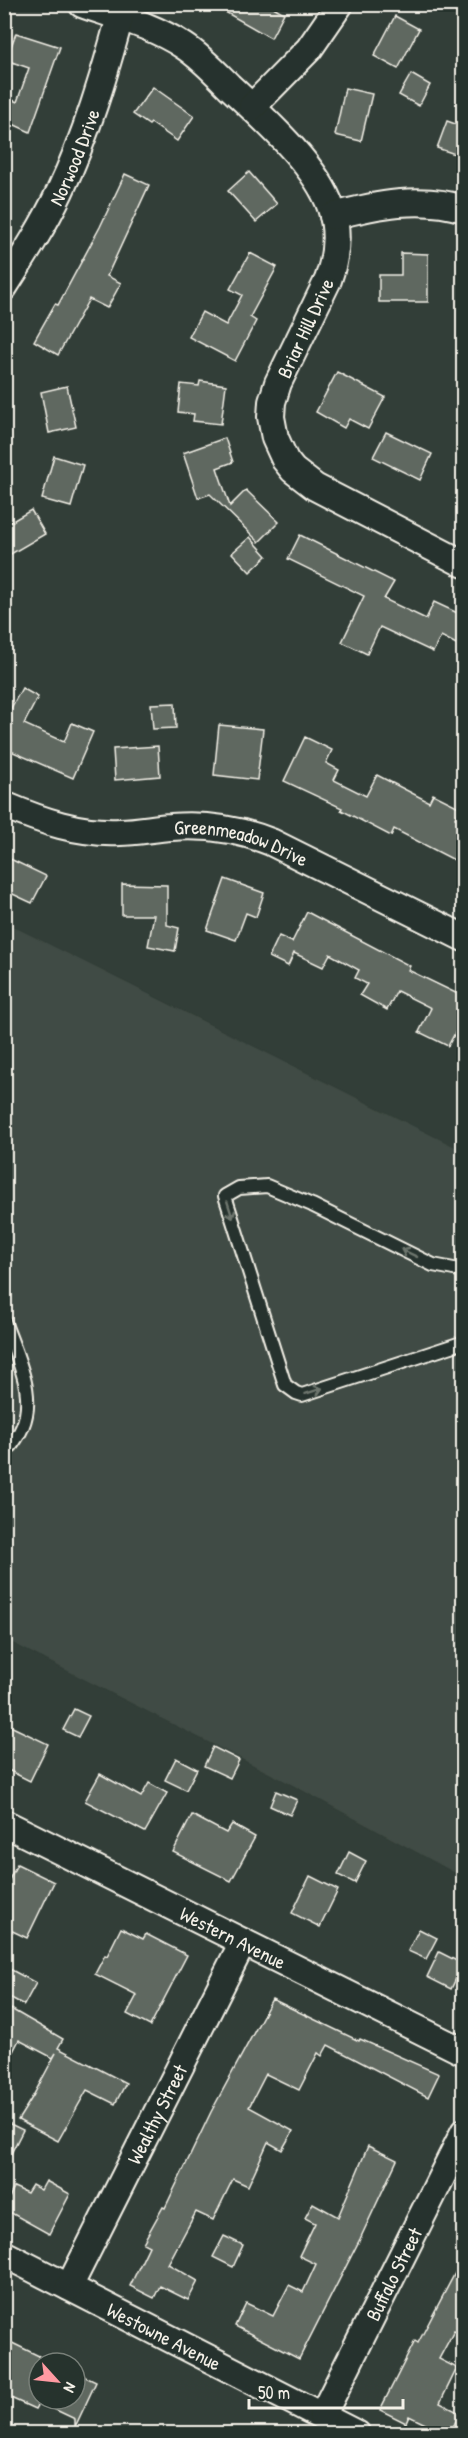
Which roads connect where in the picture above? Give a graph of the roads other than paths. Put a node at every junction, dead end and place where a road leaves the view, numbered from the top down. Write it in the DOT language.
graph roads {
  1 [pos="82,4"];
  2 [pos="340,4"];
  3 [pos="120,17"];
  4 [pos="252,107"];
  5 [pos="464,209"];
  6 [pos="333,216"];
  7 [pos="4,287"];
  8 [pos="464,564"];
  9 [pos="4,805"];
  10 [pos="464,938"];
  11 [pos="464,1271"];
  12 [pos="4,1321"];
  13 [pos="464,1342"];
  14 [pos="4,1450"];
  15 [pos="4,1823"];
  16 [pos="243,1942"];
  17 [pos="464,2052"];
  18 [pos="464,2132"];
  19 [pos="4,2254"];
  20 [pos="69,2287"];
  21 [pos="321,2416"];
  22 [pos="357,2433"];
  1 -- 3 [label="street, Briar Hill Drive"];
  2 -- 4 [label="street"];
  3 -- 4 [label="street, Briar Hill Drive"];
  3 -- 7 [label="street, Norwood Drive"];
  4 -- 6 [label="street, Briar Hill Drive"];
  5 -- 6 [label="street"];
  6 -- 8 [label="street, Briar Hill Drive"];
  9 -- 10 [label="street, Greenmeadow Drive"];
  11 -- 13 [label="lane, one-way"];
  12 -- 14 [label="lane"];
  15 -- 16 [label="street, Western Avenue"];
  16 -- 17 [label="street, Western Avenue"];
  16 -- 20 [label="street, Wealthy Street"];
  18 -- 21 [label="street, Buffalo Street"];
  19 -- 20 [label="street, Westowne Avenue"];
  20 -- 21 [label="street, Westowne Avenue"];
  21 -- 22 [label="street, Westowne Avenue"];
}
